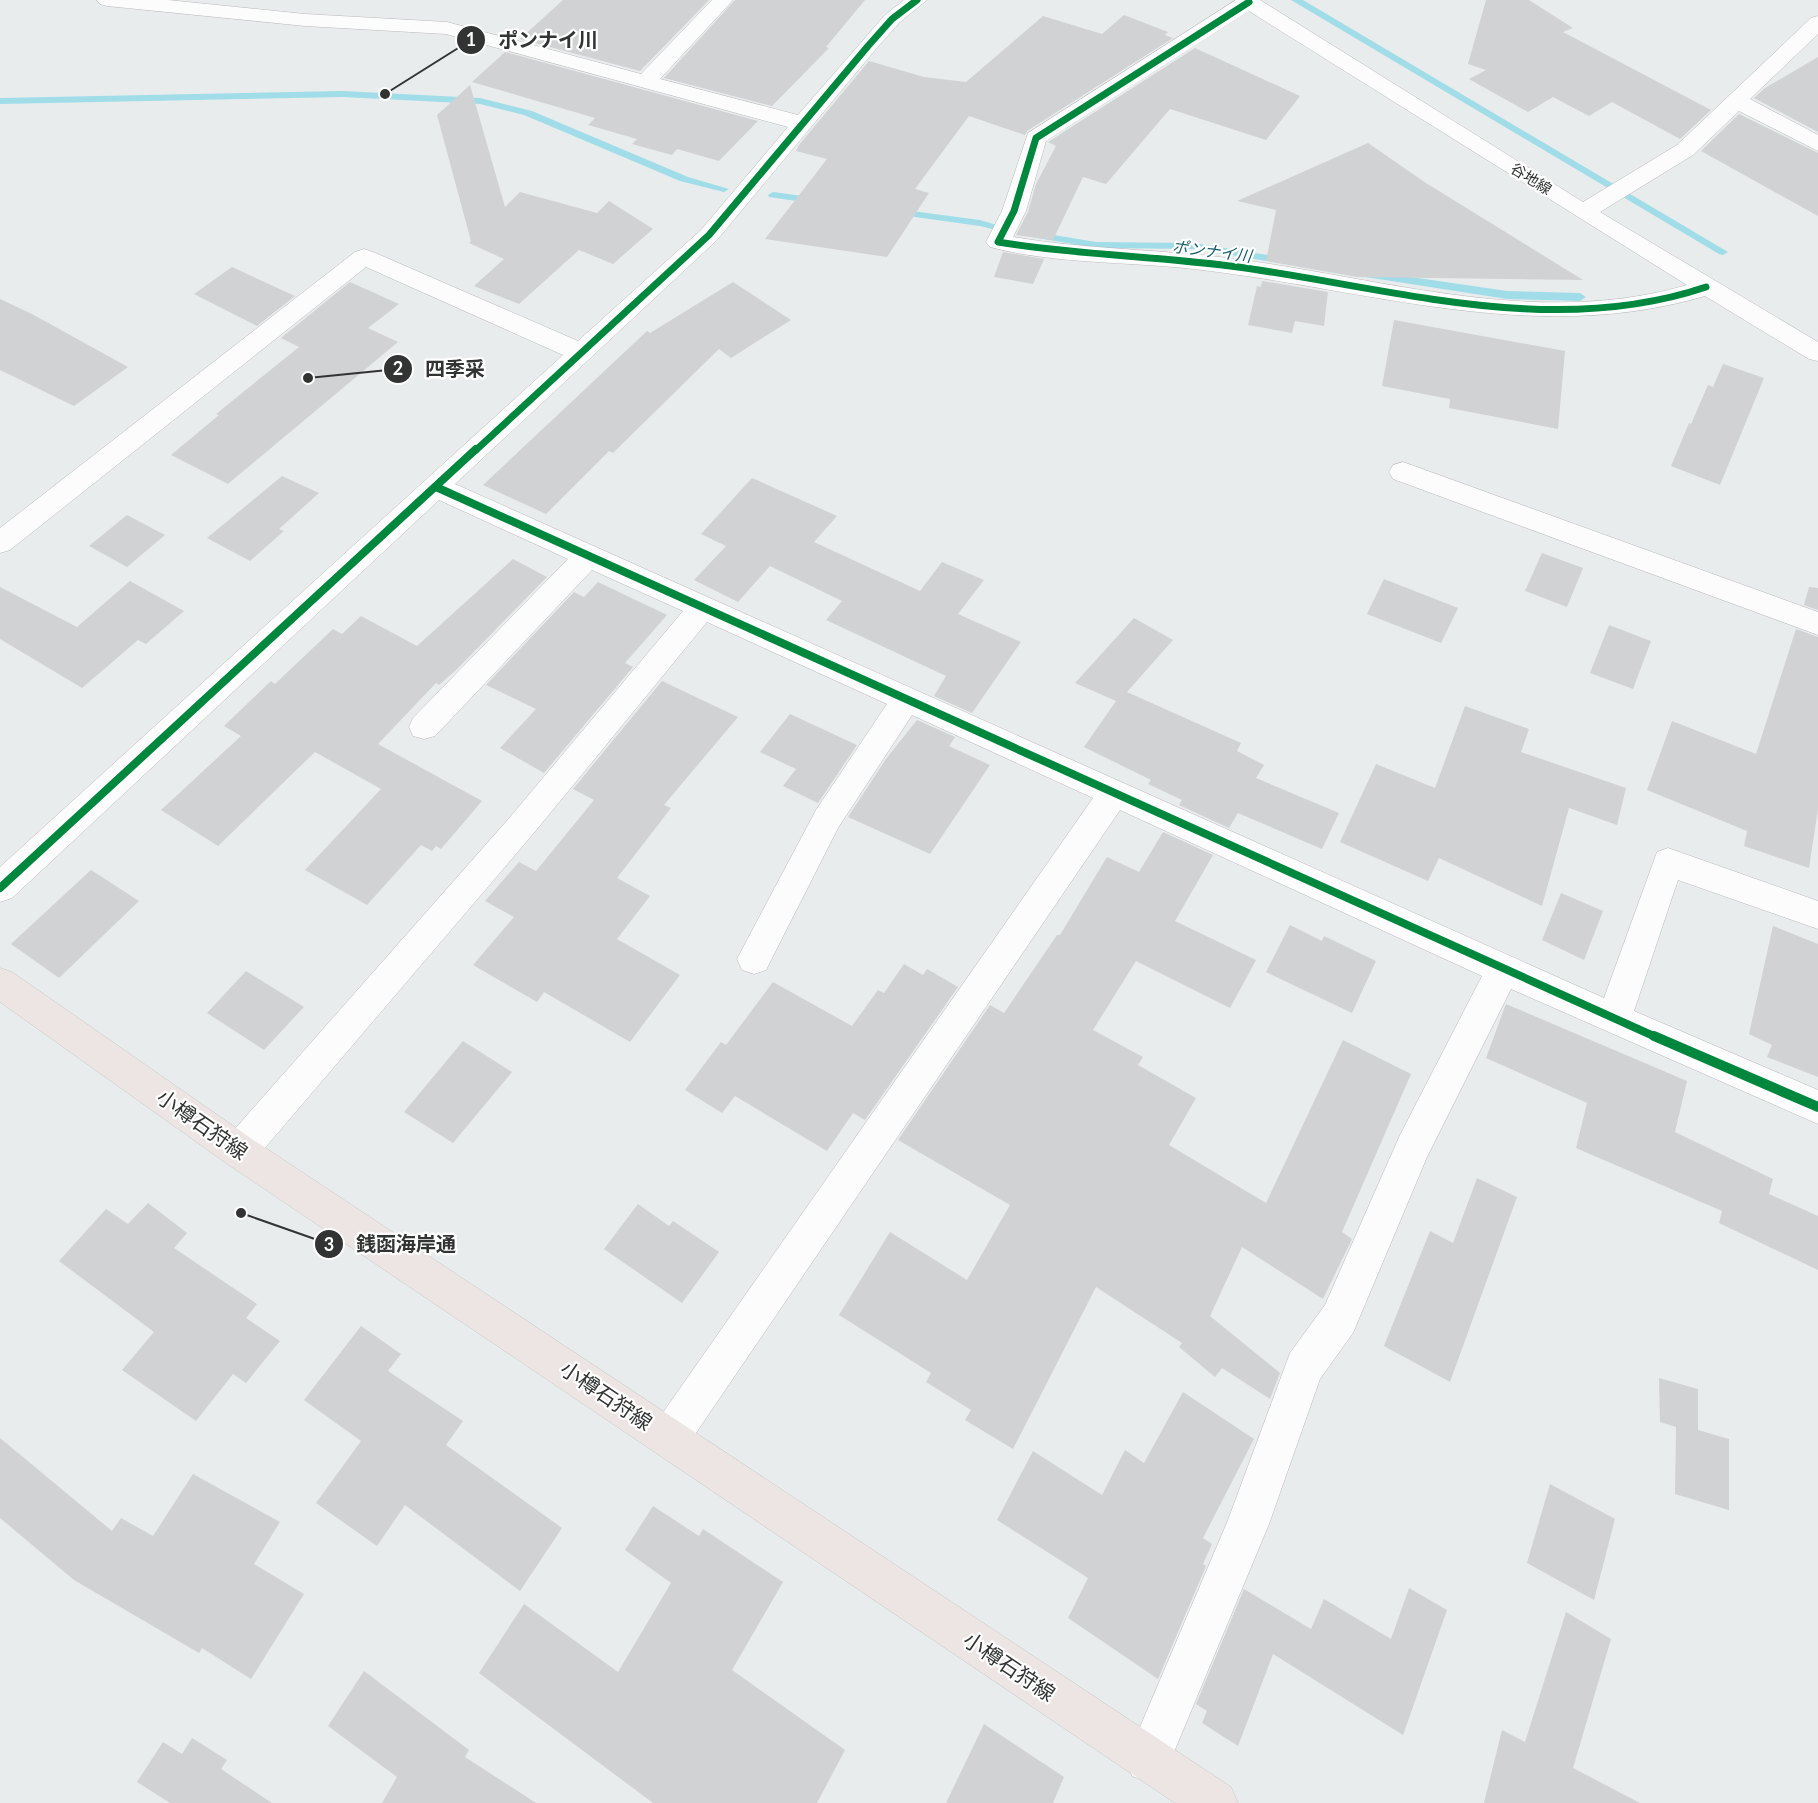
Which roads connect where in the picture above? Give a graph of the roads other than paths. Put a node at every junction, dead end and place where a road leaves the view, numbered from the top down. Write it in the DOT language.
graph roads {
  1 [pos="107,0"];
  2 [pos="723,0"];
  3 [pos="917,0"];
  4 [pos="1248,1"];
  5 [pos="304,10"];
  6 [pos="1818,22"];
  7 [pos="646,81"];
  8 [pos="1737,101"];
  9 [pos="804,124"];
  10 [pos="1818,144"];
  11 [pos="1583,212"];
  12 [pos="1706,287"];
  13 [pos="582,353"];
  14 [pos="1818,353"];
  15 [pos="1403,472"];
  16 [pos="436,487"];
  17 [pos="0,543"];
  18 [pos="588,556"];
  19 [pos="701,609"];
  20 [pos="1818,624"];
  21 [pos="906,700"];
  22 [pos="424,727"];
  23 [pos="1113,794"];
  24 [pos="0,888"];
  25 [pos="1818,915"];
  26 [pos="754,959"];
  27 [pos="1503,969"];
  28 [pos="0,983"];
  29 [pos="1614,1019"];
  30 [pos="1818,1107"];
  31 [pos="239,1151"];
  32 [pos="669,1438"];
  33 [pos="1148,1760"];
  34 [pos="1215,1803"];
  1 -- 5 [label="street"];
  2 -- 7 [label="street"];
  3 -- 9 [label="street"];
  4 -- 11 [label="street, 谷地線"];
  4 -- 12 [label="street"];
  5 -- 7 [label="street"];
  6 -- 8 [label="street"];
  7 -- 9 [label="street"];
  8 -- 10 [label="street"];
  8 -- 11 [label="street"];
  9 -- 13 [label="street"];
  11 -- 12 [label="street, 谷地線"];
  12 -- 14 [label="street, 谷地線"];
  13 -- 16 [label="street"];
  13 -- 17 [label="street"];
  15 -- 20 [label="street"];
  16 -- 18 [label="street"];
  16 -- 24 [label="street"];
  18 -- 19 [label="street"];
  18 -- 22 [label="street"];
  19 -- 21 [label="street"];
  19 -- 31 [label="street"];
  21 -- 23 [label="street"];
  21 -- 26 [label="street"];
  23 -- 27 [label="street"];
  23 -- 32 [label="street"];
  25 -- 29 [label="street"];
  27 -- 29 [label="street"];
  27 -- 33 [label="street"];
  28 -- 31 [label="main road, 小樽石狩線"];
  29 -- 30 [label="street"];
  31 -- 32 [label="main road, 小樽石狩線"];
  32 -- 33 [label="main road, 小樽石狩線"];
  33 -- 34 [label="main road, 小樽石狩線"];
}
